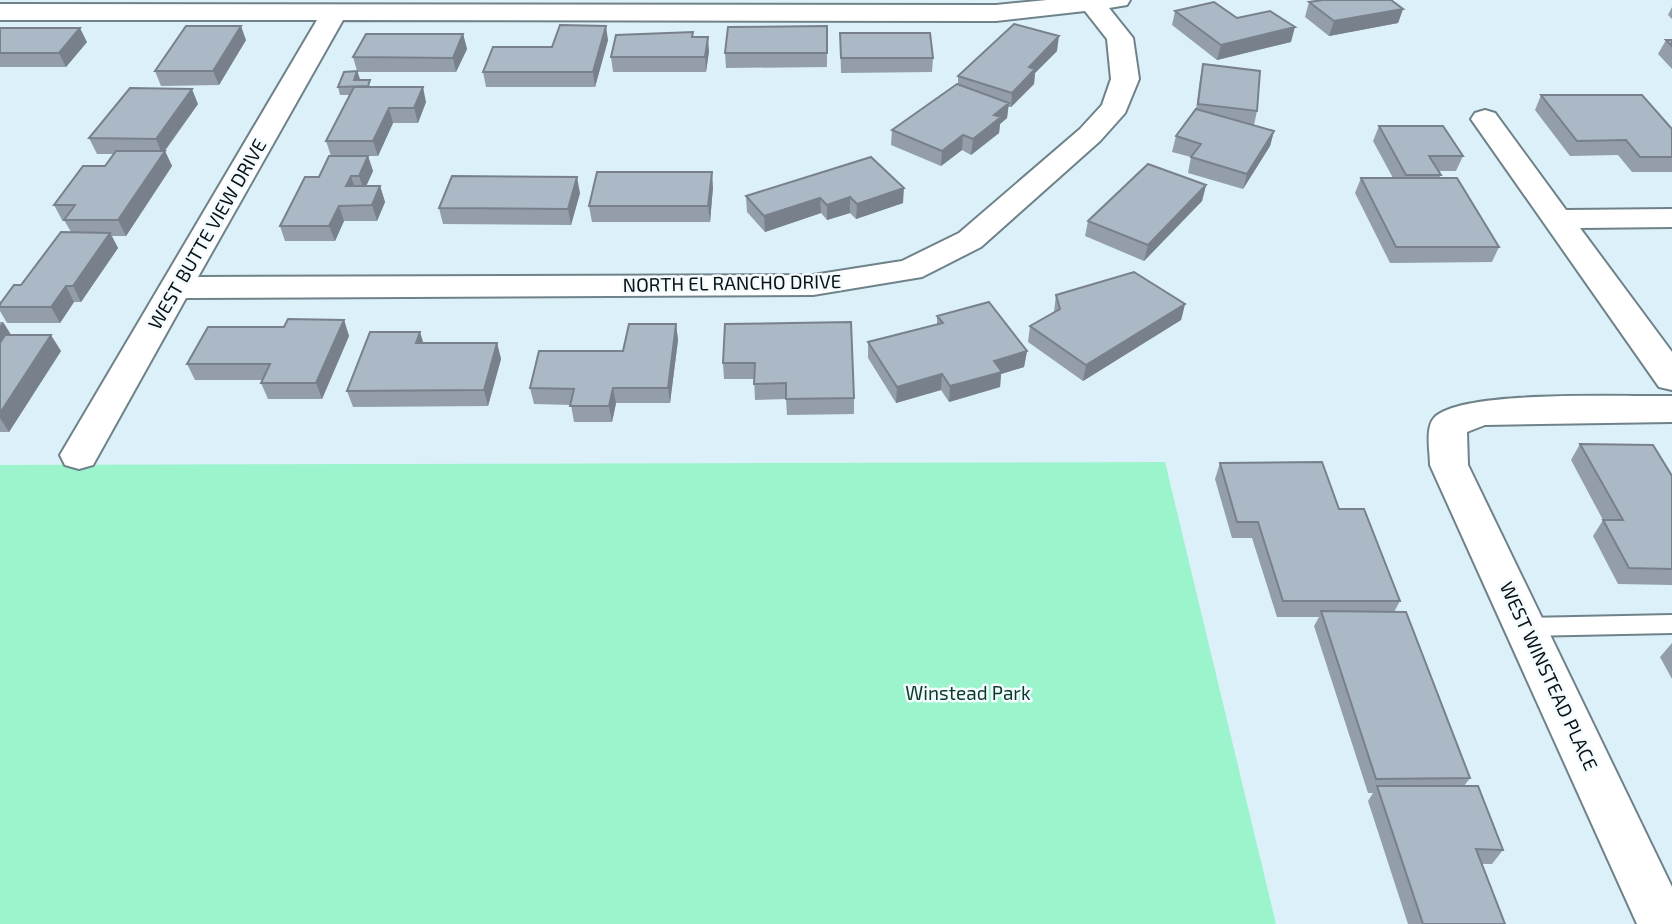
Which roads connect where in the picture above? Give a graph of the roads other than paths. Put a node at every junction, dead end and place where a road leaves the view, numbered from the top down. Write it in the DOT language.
graph roads {
  1 [pos="1106,3"];
  2 [pos="705,6"];
  3 [pos="0,12"];
  4 [pos="334,13"];
  5 [pos="1485,119"];
  6 [pos="1672,218"];
  7 [pos="1560,219"];
  8 [pos="175,288"];
  9 [pos="1672,379"];
  10 [pos="1672,409"];
  11 [pos="79,455"];
  12 [pos="1672,624"];
  13 [pos="1526,627"];
  14 [pos="1663,924"];
  1 -- 2 [label="street"];
  1 -- 8 [label="street, NORTH EL RANCHO DRIVE"];
  2 -- 4 [label="street"];
  3 -- 4 [label="street"];
  4 -- 8 [label="street, WEST BUTTE VIEW DRIVE"];
  5 -- 7 [label="street"];
  6 -- 7 [label="street"];
  7 -- 9 [label="street"];
  8 -- 11 [label="street, WEST BUTTE VIEW DRIVE"];
  10 -- 13 [label="street, WEST WINSTEAD PLACE"];
  12 -- 13 [label="lane"];
  13 -- 14 [label="street, WEST WINSTEAD PLACE"];
}
